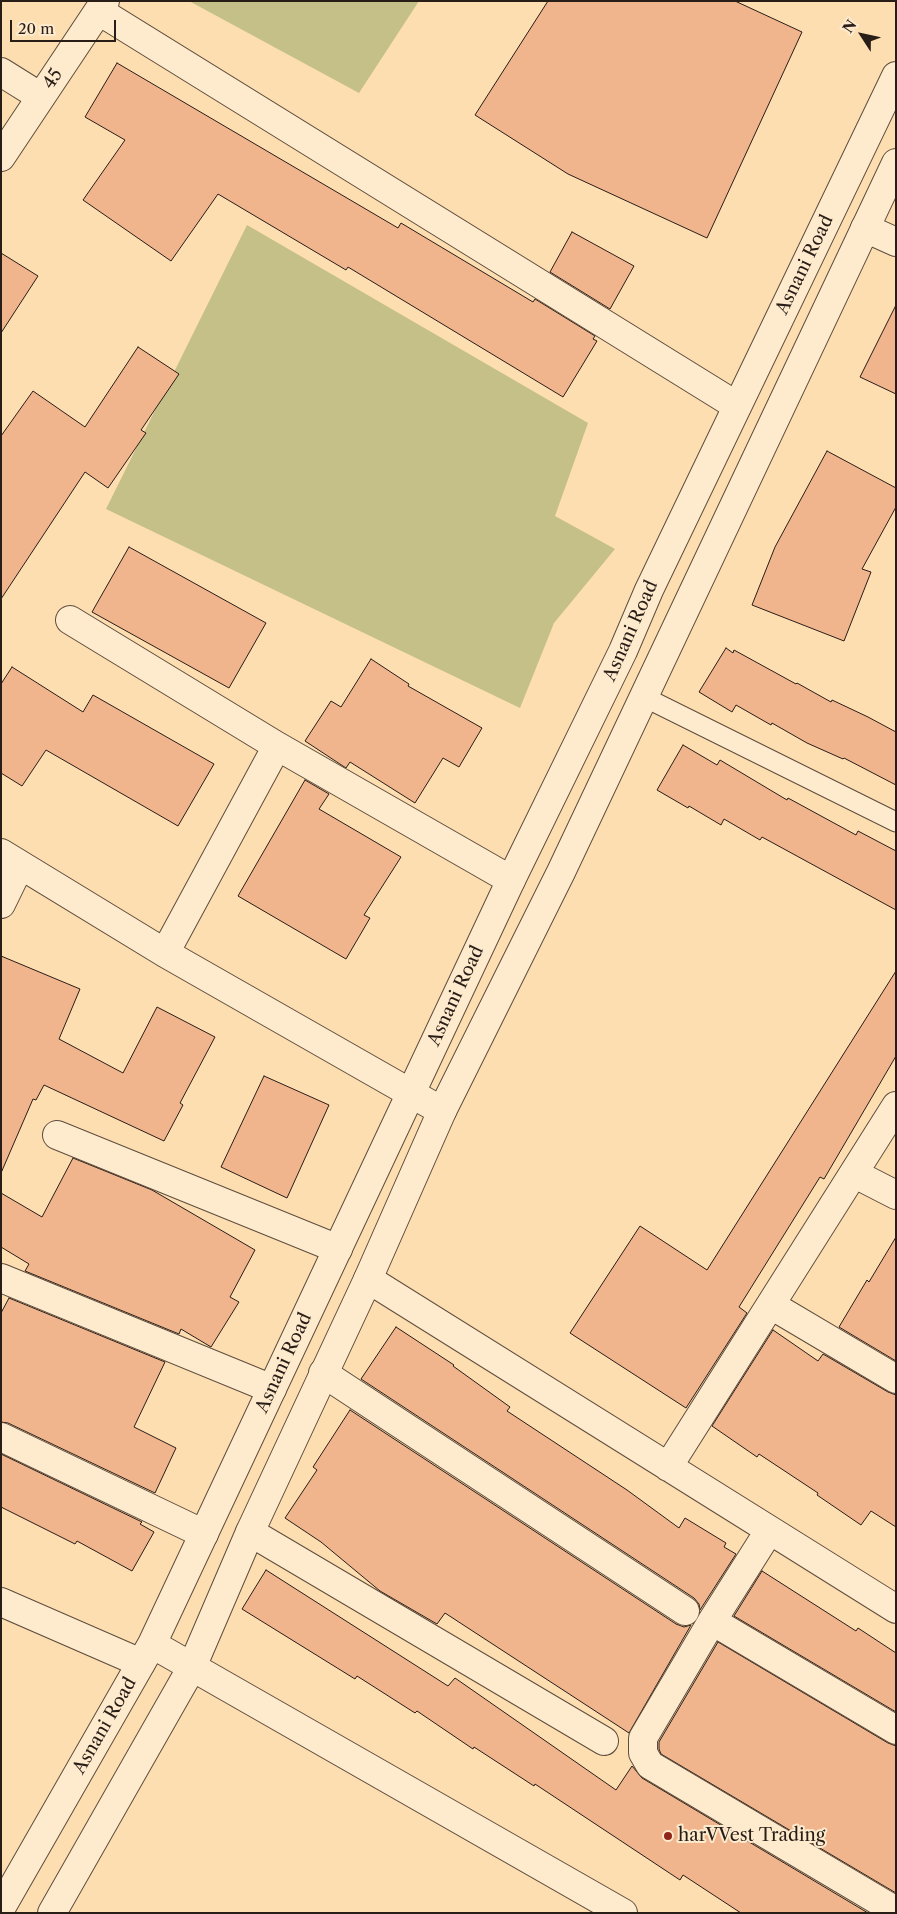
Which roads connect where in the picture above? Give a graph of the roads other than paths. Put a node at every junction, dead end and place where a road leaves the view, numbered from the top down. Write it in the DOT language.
graph roads {
  1 [pos="102,6"];
  2 [pos="1,72"];
  3 [pos="896,76"];
  4 [pos="41,97"];
  5 [pos="1,157"];
  6 [pos="896,162"];
  7 [pos="865,228"];
  8 [pos="896,242"];
  9 [pos="737,406"];
  10 [pos="70,620"];
  11 [pos="644,697"];
  12 [pos="277,746"];
  13 [pos="896,822"];
  14 [pos="11,859"];
  15 [pos="511,880"];
  16 [pos="1,904"];
  17 [pos="165,953"];
  18 [pos="411,1093"];
  19 [pos="896,1106"];
  20 [pos="442,1111"];
  21 [pos="57,1135"];
  22 [pos="854,1174"];
  23 [pos="896,1196"];
  24 [pos="338,1249"];
  25 [pos="1,1278"];
  26 [pos="368,1279"];
  27 [pos="771,1305"];
  28 [pos="323,1373"];
  29 [pos="896,1379"];
  30 [pos="272,1389"];
  31 [pos="1,1437"];
  32 [pos="668,1467"];
  33 [pos="769,1531"];
  34 [pos="250,1532"];
  35 [pos="204,1534"];
  36 [pos="1,1602"];
  37 [pos="896,1609"];
  38 [pos="685,1611"];
  39 [pos="712,1621"];
  40 [pos="147,1654"];
  41 [pos="192,1667"];
  42 [pos="896,1730"];
  43 [pos="604,1741"];
  44 [pos="1,1908"];
  45 [pos="896,1911"];
  46 [pos="52,1913"];
  47 [pos="623,1913"];
  1 -- 4 [label="street, 45"];
  1 -- 9 [label="street"];
  2 -- 4 [label="street"];
  3 -- 9 [label="street, Asnani Road"];
  4 -- 5 [label="street, 45"];
  6 -- 7 [label="street"];
  7 -- 8 [label="street"];
  7 -- 11 [label="street"];
  9 -- 15 [label="street, Asnani Road"];
  10 -- 12 [label="street"];
  11 -- 13 [label="lane"];
  11 -- 20 [label="street"];
  12 -- 15 [label="street"];
  12 -- 17 [label="street"];
  14 -- 16 [label="street"];
  14 -- 17 [label="street"];
  15 -- 18 [label="street, Asnani Road"];
  17 -- 18 [label="street"];
  18 -- 20 [label="street"];
  18 -- 24 [label="street, Asnani Road"];
  19 -- 22 [label="street"];
  20 -- 26 [label="street"];
  21 -- 24 [label="street"];
  22 -- 23 [label="street"];
  22 -- 27 [label="street"];
  24 -- 30 [label="street, Asnani Road"];
  25 -- 30 [label="street"];
  26 -- 28 [label="street"];
  26 -- 32 [label="street"];
  27 -- 29 [label="street"];
  27 -- 32 [label="street"];
  28 -- 34 [label="street"];
  28 -- 38 [label="street"];
  30 -- 35 [label="street, Asnani Road"];
  31 -- 35 [label="street"];
  32 -- 33 [label="street"];
  33 -- 37 [label="street"];
  33 -- 39 [label="street"];
  34 -- 41 [label="street"];
  34 -- 43 [label="street"];
  35 -- 40 [label="street, Asnani Road"];
  36 -- 40 [label="street"];
  39 -- 42 [label="street"];
  39 -- 45 [label="street"];
  40 -- 41 [label="street"];
  40 -- 44 [label="street, Asnani Road"];
  41 -- 46 [label="street"];
  41 -- 47 [label="street"];
}
